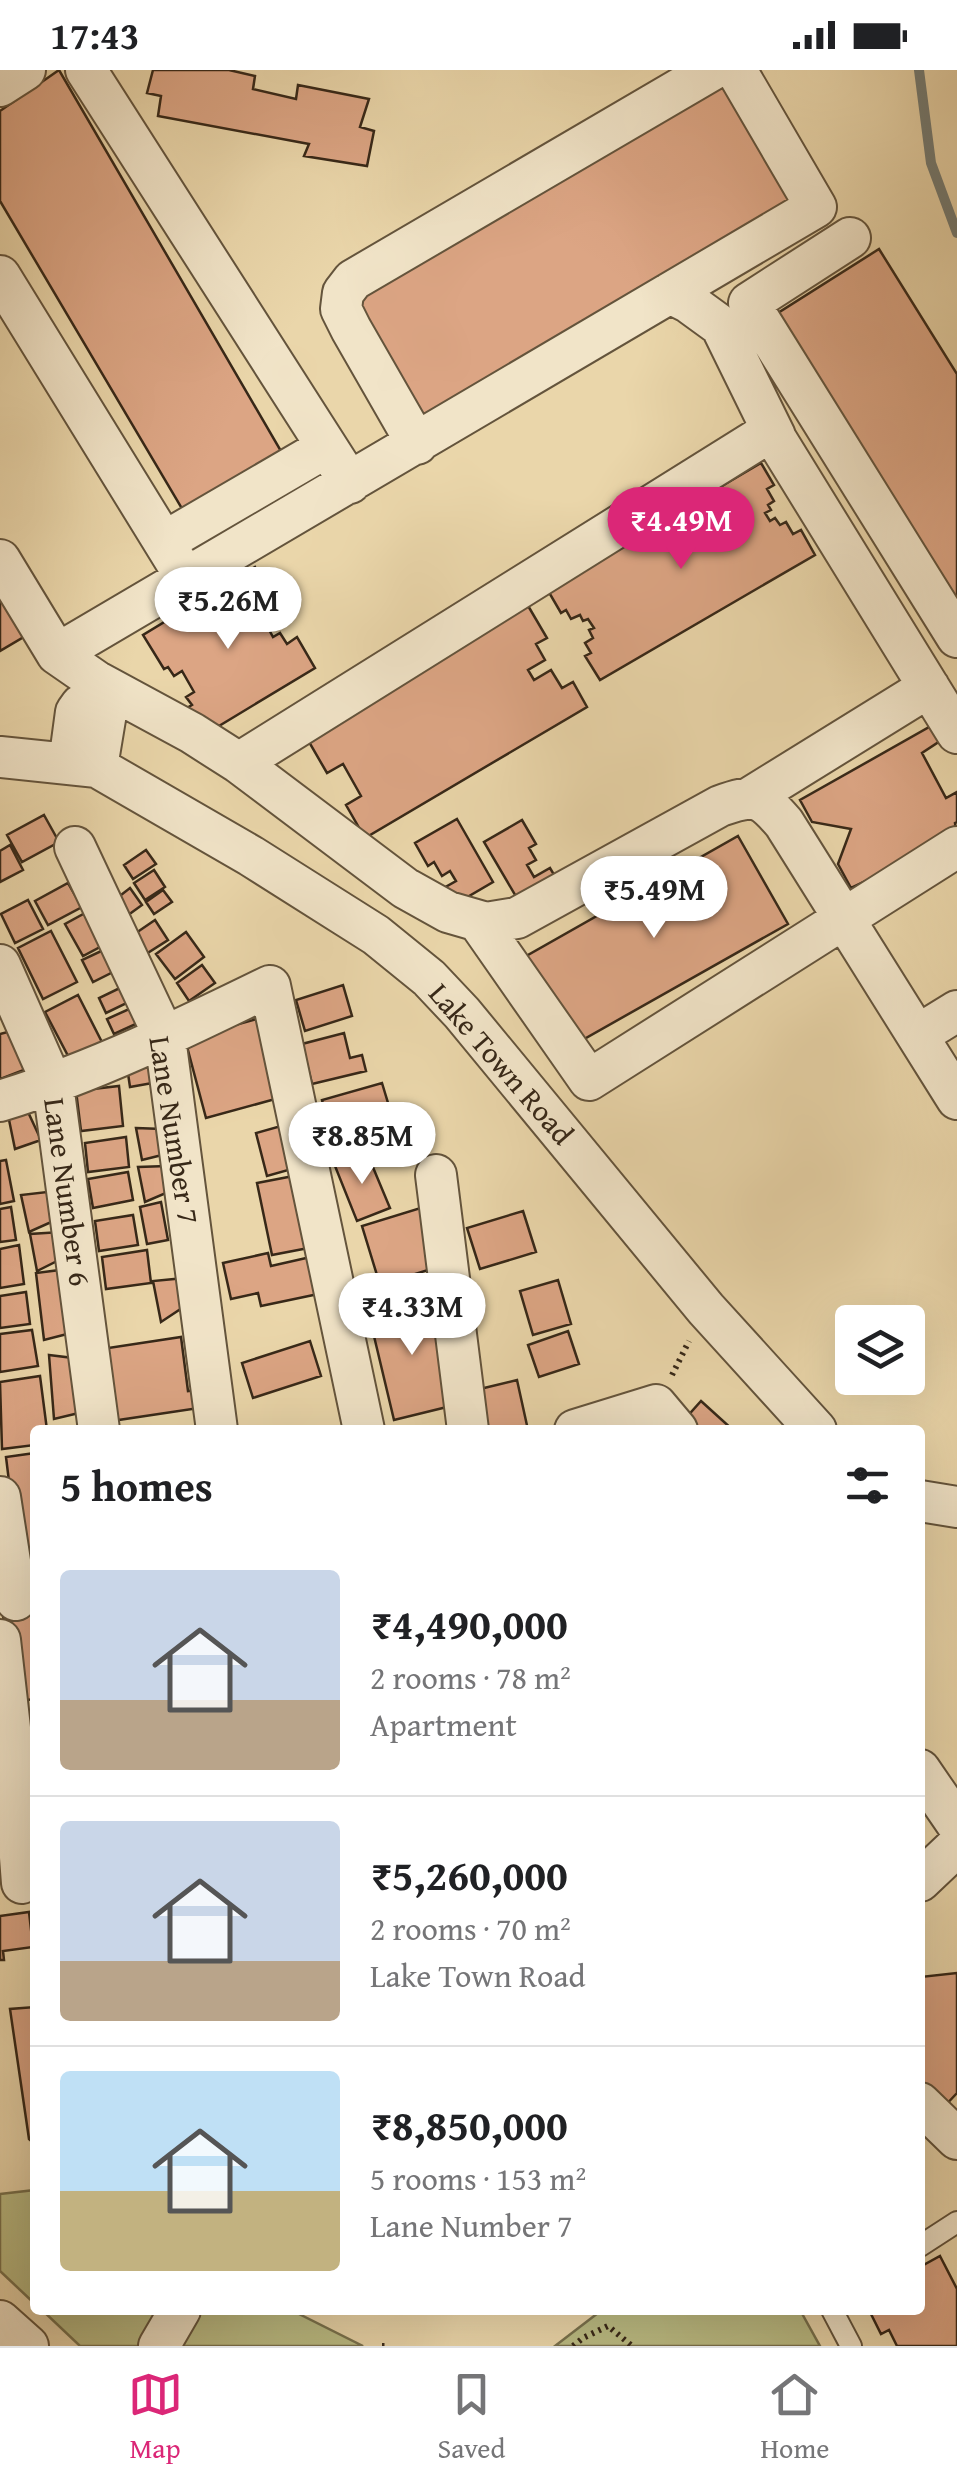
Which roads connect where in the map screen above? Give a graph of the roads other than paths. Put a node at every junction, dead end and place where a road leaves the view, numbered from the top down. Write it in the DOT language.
graph roads {
  1 [pos="25,70"];
  2 [pos="86,70"];
  3 [pos="712,70"];
  4 [pos="736,70"];
  5 [pos="0,86"];
  6 [pos="850,238"];
  7 [pos="0,276"];
  8 [pos="670,293"];
  9 [pos="775,436"];
  10 [pos="417,444"];
  11 [pos="328,447"];
  12 [pos="350,482"];
  13 [pos="164,542"];
  14 [pos="0,560"];
  15 [pos="186,578"];
  16 [pos="957,637"];
  17 [pos="56,654"];
  18 [pos="929,687"];
  19 [pos="95,690"];
  20 [pos="957,732"];
  21 [pos="0,756"];
  22 [pos="240,763"];
  23 [pos="83,765"];
  24 [pos="748,799"];
  25 [pos="957,846"];
  26 [pos="75,847"];
  27 [pos="844,919"];
  28 [pos="478,921"];
  29 [pos="0,965"];
  30 [pos="957,1011"];
  31 [pos="918,1035"];
  32 [pos="165,1038"];
  33 [pos="53,1084"];
  34 [pos="957,1099"];
  35 [pos="0,1102"];
  36 [pos="436,1174"];
  37 [pos="98,1425"];
  38 [pos="216,1425"];
  39 [pos="363,1425"];
  40 [pos="467,1425"];
  41 [pos="594,1425"];
  42 [pos="673,1425"];
  43 [pos="811,1425"];
  44 [pos="0,1497"];
  45 [pos="925,1502"];
  46 [pos="957,1507"];
  47 [pos="9,1611"];
  48 [pos="925,1777"];
  49 [pos="957,1824"];
  50 [pos="957,1846"];
  51 [pos="925,1876"];
  52 [pos="22,1882"];
  53 [pos="925,2108"];
  54 [pos="957,2139"];
  55 [pos="957,2222"];
  56 [pos="925,2243"];
  57 [pos="177,2315"];
  58 [pos="835,2315"];
  59 [pos="0,2321"];
  60 [pos="28,2346"];
  61 [pos="159,2346"];
  62 [pos="851,2346"];
  1 -- 5 [label="street"];
  2 -- 11 [label="street"];
  3 -- 10 [label="street"];
  4 -- 8 [label="street"];
  6 -- 16 [label="street"];
  7 -- 13 [label="street"];
  8 -- 9 [label="street"];
  8 -- 10 [label="street"];
  9 -- 18 [label="street"];
  9 -- 22 [label="street"];
  10 -- 12 [label="street"];
  11 -- 12 [label="street"];
  11 -- 13 [label="street"];
  12 -- 15 [label="street"];
  13 -- 15 [label="street"];
  14 -- 17 [label="street"];
  15 -- 17 [label="street"];
  17 -- 19 [label="street"];
  18 -- 20 [label="street"];
  18 -- 24 [label="street"];
  19 -- 22 [label="street"];
  19 -- 23 [label="street"];
  21 -- 23 [label="street, Lake Town Road"];
  22 -- 28 [label="street"];
  23 -- 43 [label="street, Lake Town Road"];
  24 -- 27 [label="street"];
  24 -- 28 [label="street"];
  25 -- 27 [label="street"];
  26 -- 32 [label="street, Lane Number 7"];
  27 -- 28 [label="street"];
  27 -- 31 [label="street"];
  29 -- 33 [label="street, Lane Number 6"];
  30 -- 31 [label="street"];
  31 -- 34 [label="street"];
  32 -- 33 [label="street"];
  32 -- 38 [label="street, Lane Number 7"];
  32 -- 39 [label="street"];
  33 -- 35 [label="street"];
  33 -- 37 [label="street, Lane Number 6"];
  36 -- 40 [label="street"];
  41 -- 42 [label="street"];
  44 -- 47 [label="street"];
  45 -- 46 [label="street"];
  47 -- 52 [label="street"];
  48 -- 49 [label="street"];
  50 -- 51 [label="street"];
  53 -- 54 [label="street"];
  55 -- 56 [label="lane"];
  57 -- 61 [label="street"];
  58 -- 62 [label="lane"];
  59 -- 60 [label="street"];
}
